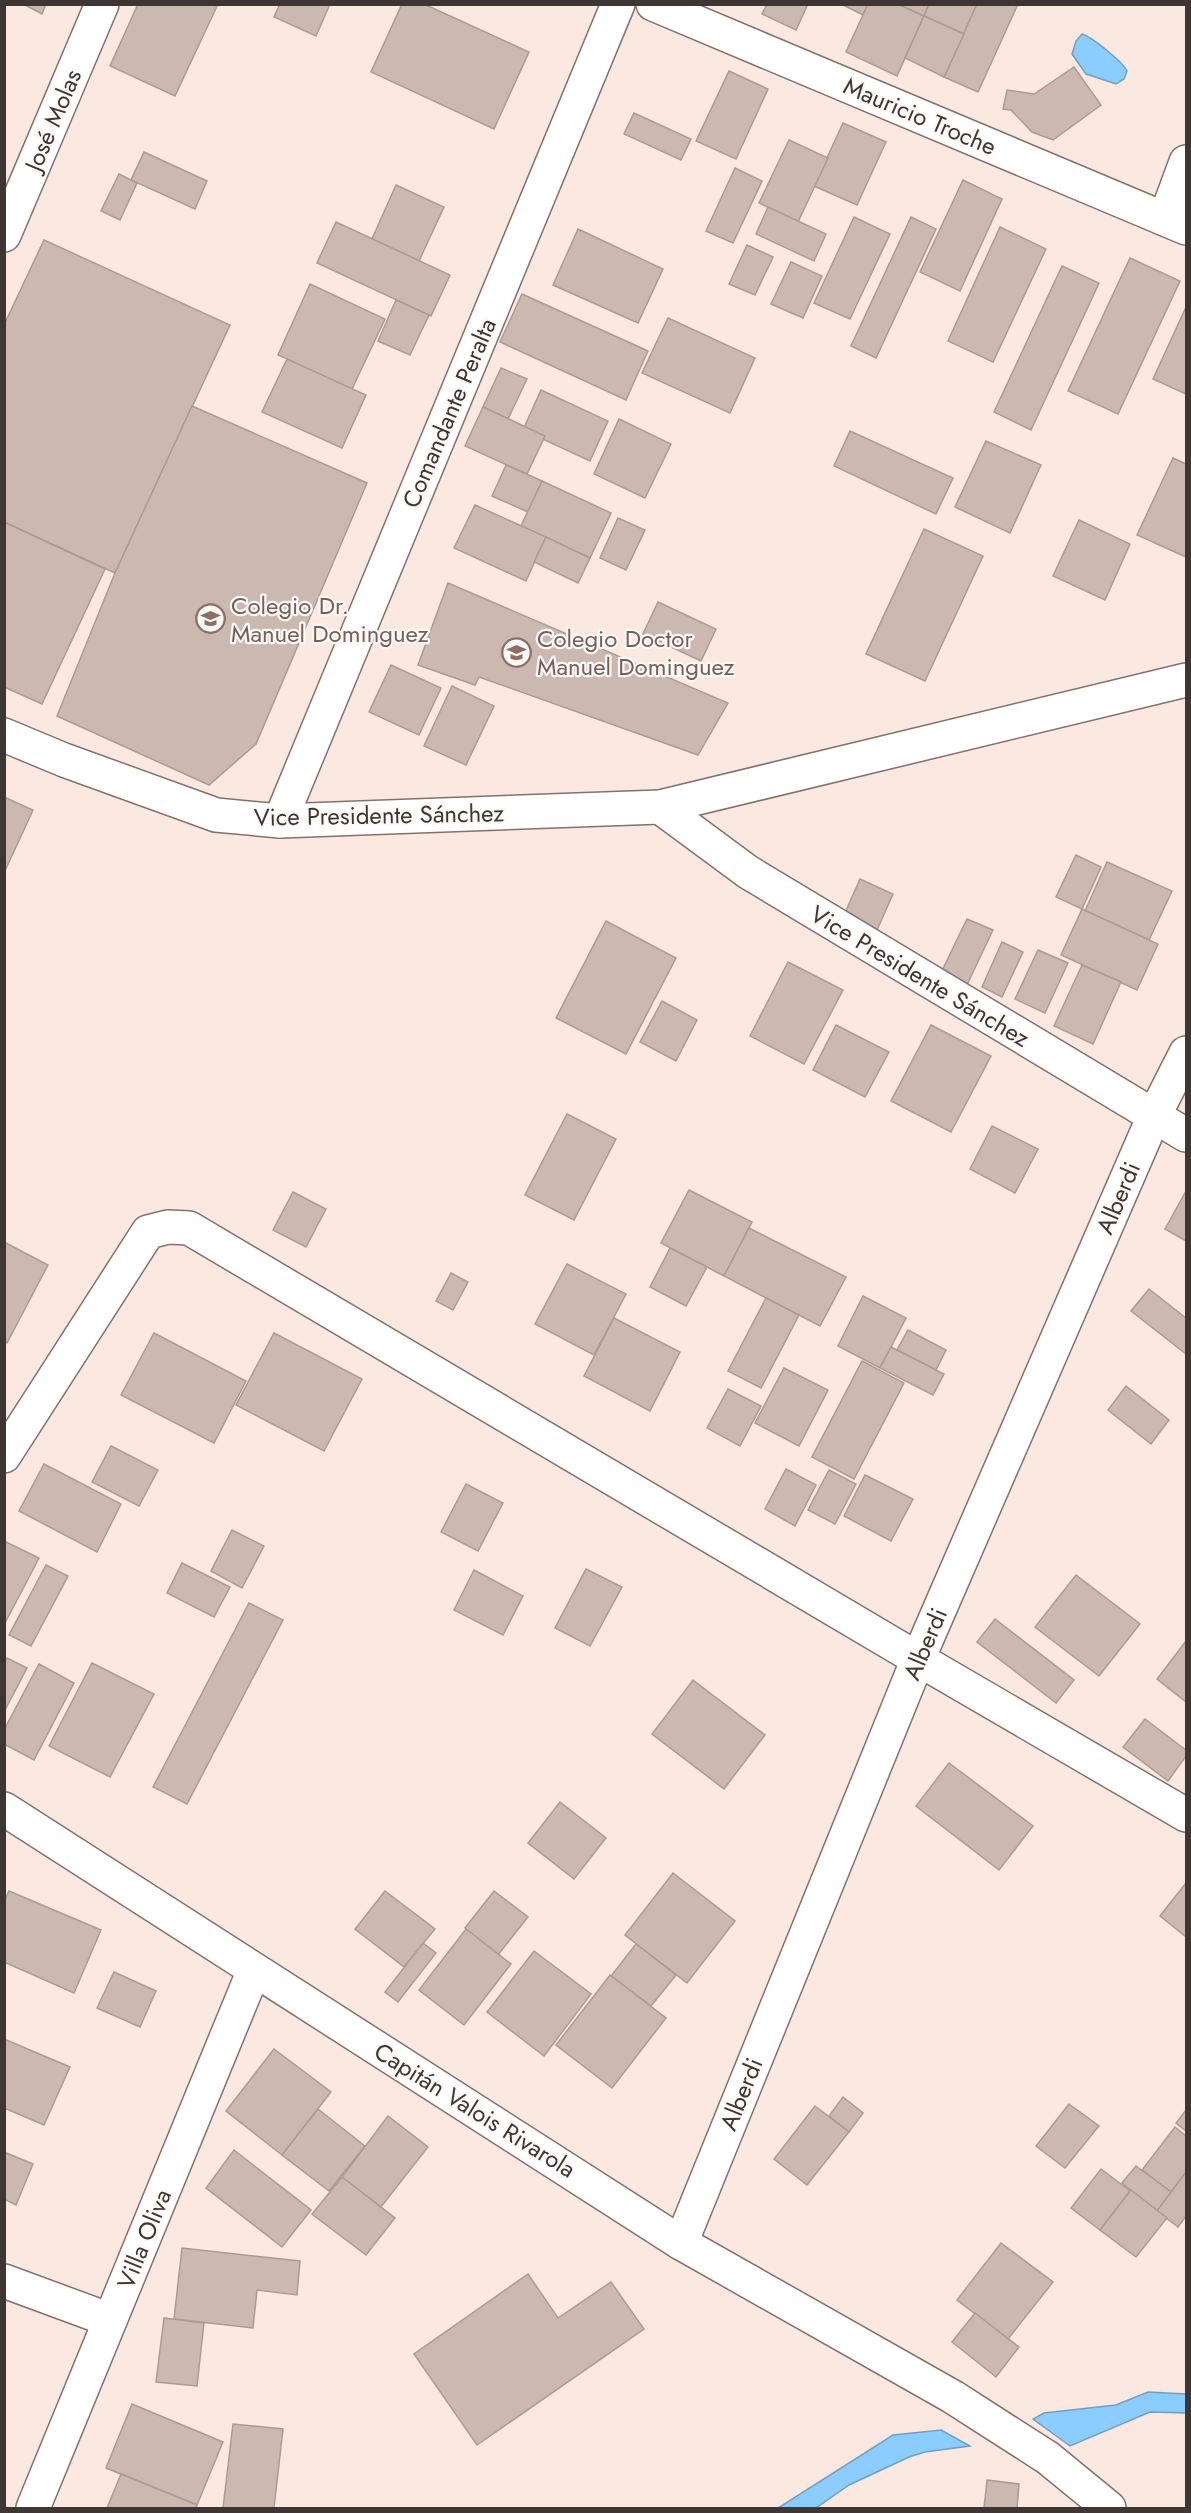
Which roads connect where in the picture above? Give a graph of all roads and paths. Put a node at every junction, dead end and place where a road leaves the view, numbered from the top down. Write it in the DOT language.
graph roads {
  1 [pos="102,4"];
  2 [pos="618,4"];
  3 [pos="653,4"];
  4 [pos="1186,162"];
  5 [pos="1176,224"];
  6 [pos="4,235"];
  7 [pos="1186,680"];
  8 [pos="4,735"];
  9 [pos="660,807"];
  10 [pos="280,821"];
  11 [pos="1186,1053"];
  12 [pos="1154,1116"];
  13 [pos="1186,1135"];
  14 [pos="4,1456"];
  15 [pos="918,1659"];
  16 [pos="4,1809"];
  17 [pos="1186,1815"];
  18 [pos="254,1970"];
  19 [pos="681,2243"];
  20 [pos="4,2281"];
  21 [pos="110,2320"];
  22 [pos="33,2508"];
  23 [pos="1109,2508"];
  1 -- 6 [label="street, José Molas"];
  2 -- 10 [label="street, Comandante Peralta"];
  3 -- 5 [label="street, Mauricio Troche"];
  4 -- 5 [label="street"];
  7 -- 9 [label="street, Vice Presidente Sánchez"];
  8 -- 10 [label="street, Vice Presidente Sánchez"];
  9 -- 10 [label="street, Vice Presidente Sánchez"];
  9 -- 12 [label="street, Vice Presidente Sánchez"];
  11 -- 12 [label="street, Alberdi"];
  12 -- 13 [label="street, Vice Presidente Sánchez"];
  12 -- 15 [label="street, Alberdi"];
  14 -- 15 [label="street"];
  15 -- 17 [label="street"];
  15 -- 19 [label="street, Alberdi"];
  16 -- 18 [label="street, Capitán Valois Rivarola"];
  18 -- 19 [label="street, Capitán Valois Rivarola"];
  18 -- 21 [label="street, Villa Oliva"];
  19 -- 23 [label="street, Capitán Valois Rivarola"];
  20 -- 21 [label="street"];
  21 -- 22 [label="street, Villa Oliva"];
}
